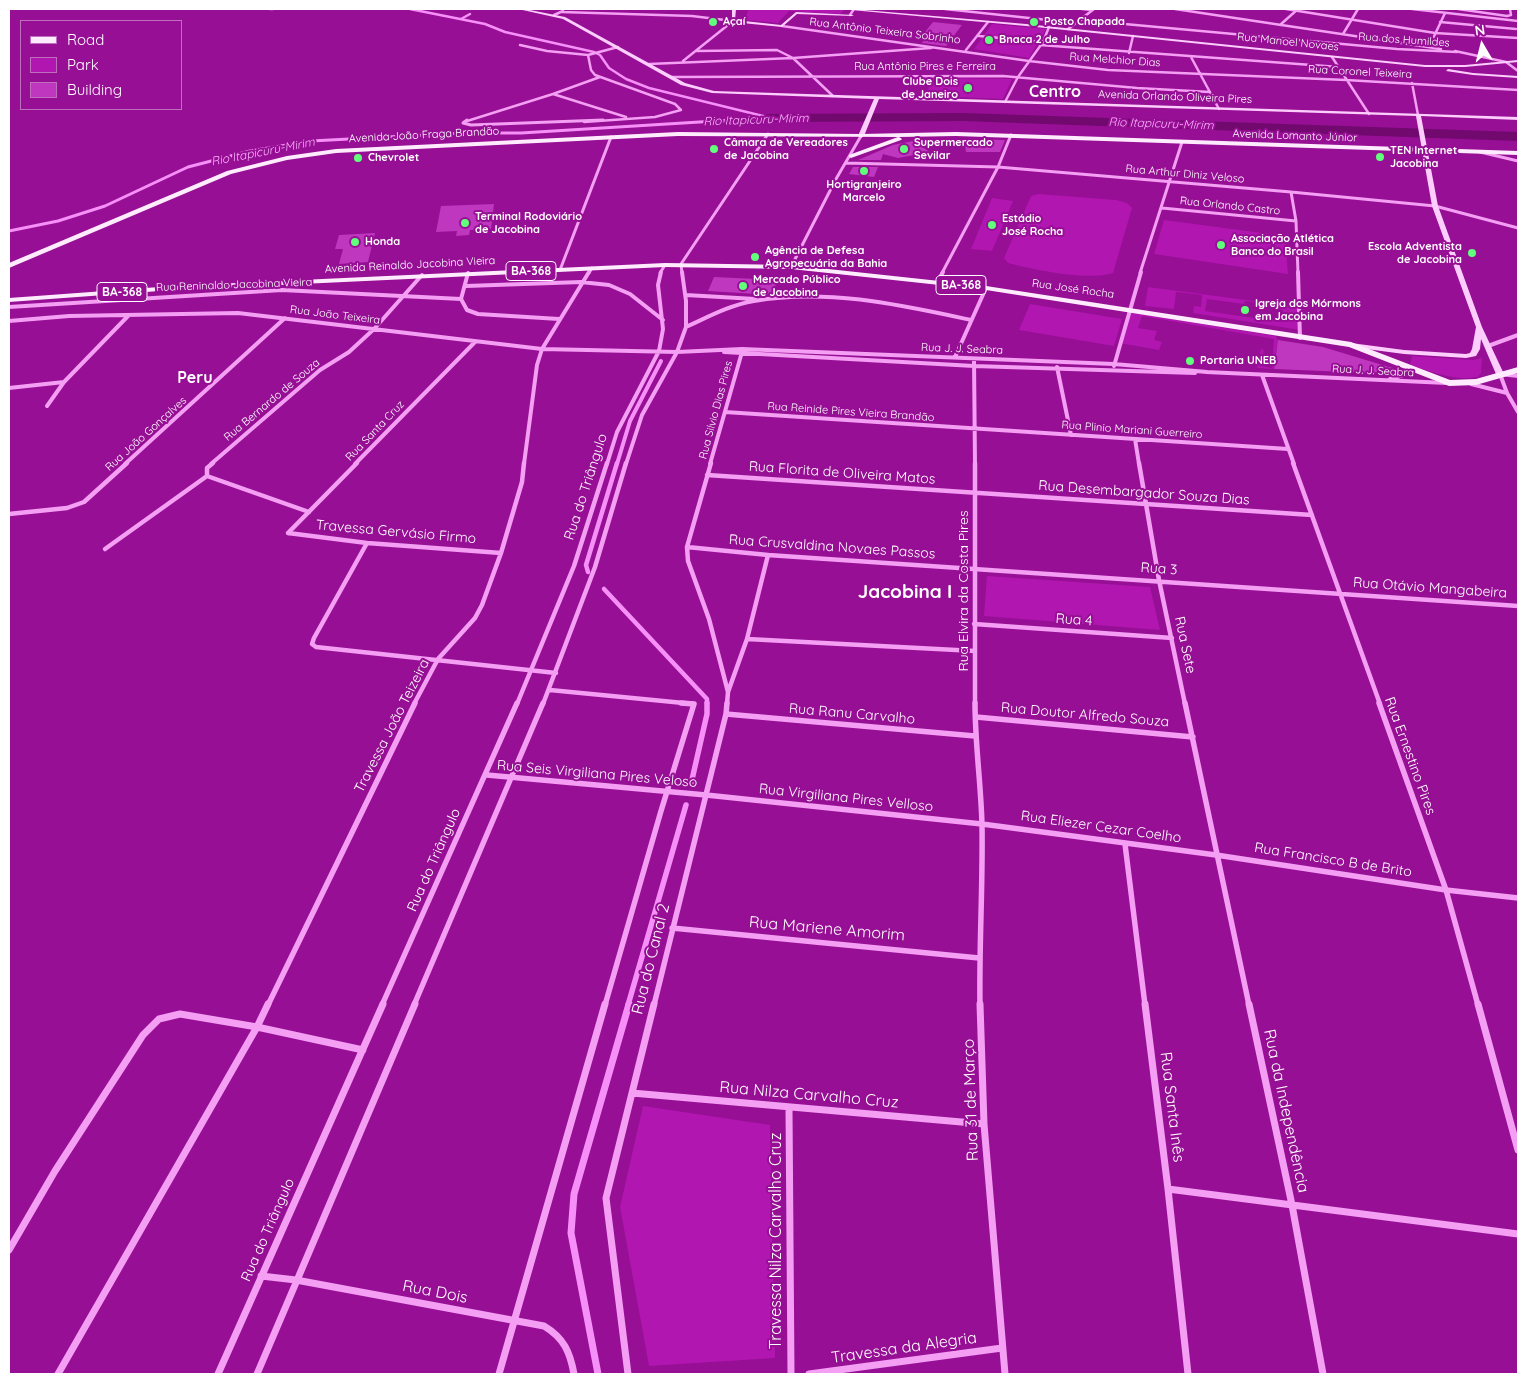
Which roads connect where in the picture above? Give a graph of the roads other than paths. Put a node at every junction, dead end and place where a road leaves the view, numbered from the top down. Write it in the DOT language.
graph roads {
  1 [pos="520,9"];
  2 [pos="568,9"];
  3 [pos="734,9"];
  4 [pos="842,9"];
  5 [pos="853,9"];
  6 [pos="945,9"];
  7 [pos="953,9"];
  8 [pos="1082,9"];
  9 [pos="1093,9"];
  10 [pos="1175,9"];
  11 [pos="1193,9"];
  12 [pos="1286,9"];
  13 [pos="1358,9"];
  14 [pos="1412,9"];
  15 [pos="1452,9"];
  16 [pos="1458,9"];
  17 [pos="1510,9"];
  18 [pos="1297,10"];
  19 [pos="1190,11"];
  20 [pos="562,12"];
  21 [pos="1445,13"];
  22 [pos="1452,14"];
  23 [pos="554,15"];
  24 [pos="850,15"];
  25 [pos="920,16"];
  26 [pos="951,19"];
  27 [pos="1081,20"];
  28 [pos="1351,20"];
  29 [pos="734,21"];
  30 [pos="988,22"];
  31 [pos="1440,22"];
  32 [pos="1518,22"];
  33 [pos="1076,24"];
  34 [pos="1280,25"];
  35 [pos="782,26"];
  36 [pos="1049,27"];
  37 [pos="1068,29"];
  38 [pos="1516,29"];
  39 [pos="1436,33"];
  40 [pos="1343,34"];
  41 [pos="979,36"];
  42 [pos="1133,36"];
  43 [pos="1518,38"];
  44 [pos="1042,42"];
  45 [pos="915,43"];
  46 [pos="520,45"];
  47 [pos="1040,45"];
  48 [pos="618,47"];
  49 [pos="1429,47"];
  50 [pos="947,48"];
  51 [pos="914,49"];
  52 [pos="966,50"];
  53 [pos="696,51"];
  54 [pos="1129,52"];
  55 [pos="1457,52"];
  56 [pos="588,55"];
  57 [pos="1191,57"];
  58 [pos="1332,57"];
  59 [pos="793,58"];
  60 [pos="683,61"];
  61 [pos="1029,61"];
  62 [pos="1518,61"];
  63 [pos="1506,62"];
  64 [pos="649,64"];
  65 [pos="1425,66"];
  66 [pos="1339,68"];
  67 [pos="1518,71"];
  68 [pos="1201,74"];
  69 [pos="810,76"];
  70 [pos="670,77"];
  71 [pos="1018,77"];
  72 [pos="1518,77"];
  73 [pos="600,78"];
  74 [pos="1346,80"];
  75 [pos="1412,84"];
  76 [pos="1518,90"];
  77 [pos="1210,92"];
  78 [pos="553,94"];
  79 [pos="833,96"];
  80 [pos="876,100"];
  81 [pos="1006,102"];
  82 [pos="1219,109"];
  83 [pos="1368,114"];
  84 [pos="1419,117"];
  85 [pos="631,118"];
  86 [pos="1518,118"];
  87 [pos="768,134"];
  88 [pos="862,134"];
  89 [pos="911,135"];
  90 [pos="1011,135"];
  91 [pos="610,137"];
  92 [pos="1182,142"];
  93 [pos="1424,148"];
  94 [pos="1478,152"];
  95 [pos="1518,153"];
  96 [pos="852,156"];
  97 [pos="1518,161"];
  98 [pos="846,163"];
  99 [pos="998,167"];
  100 [pos="1171,182"];
  101 [pos="1291,192"];
  102 [pos="1435,206"];
  103 [pos="1162,208"];
  104 [pos="1296,221"];
  105 [pos="1518,228"];
  106 [pos="681,264"];
  107 [pos="665,265"];
  108 [pos="9,266"];
  109 [pos="791,267"];
  110 [pos="592,268"];
  111 [pos="560,270"];
  112 [pos="468,274"];
  113 [pos="422,275"];
  114 [pos="301,281"];
  115 [pos="581,282"];
  116 [pos="938,282"];
  117 [pos="466,286"];
  118 [pos="986,288"];
  119 [pos="296,290"];
  120 [pos="164,292"];
  121 [pos="686,295"];
  122 [pos="406,296"];
  123 [pos="460,299"];
  124 [pos="9,300"];
  125 [pos="768,300"];
  126 [pos="9,307"];
  127 [pos="1130,309"];
  128 [pos="130,314"];
  129 [pos="285,318"];
  130 [pos="560,319"];
  131 [pos="663,320"];
  132 [pos="971,320"];
  133 [pos="9,321"];
  134 [pos="686,327"];
  135 [pos="1479,327"];
  136 [pos="374,329"];
  137 [pos="1518,335"];
  138 [pos="1300,338"];
  139 [pos="475,342"];
  140 [pos="1351,345"];
  141 [pos="1488,346"];
  142 [pos="542,349"];
  143 [pos="659,351"];
  144 [pos="677,352"];
  145 [pos="742,352"];
  146 [pos="814,352"];
  147 [pos="814,358"];
  148 [pos="954,358"];
  149 [pos="974,359"];
  150 [pos="1056,361"];
  151 [pos="1114,364"];
  152 [pos="974,366"];
  153 [pos="1411,368"];
  154 [pos="1058,369"];
  155 [pos="1518,370"];
  156 [pos="1113,371"];
  157 [pos="1207,372"];
  158 [pos="1504,373"];
  159 [pos="1262,375"];
  160 [pos="1518,376"];
  161 [pos="1386,381"];
  162 [pos="64,382"];
  163 [pos="1449,383"];
  164 [pos="1469,383"];
  165 [pos="9,388"];
  166 [pos="1507,393"];
  167 [pos="47,406"];
  168 [pos="725,412"];
  169 [pos="1518,412"];
  170 [pos="975,429"];
  171 [pos="1071,435"];
  172 [pos="1135,439"];
  173 [pos="1288,449"];
  174 [pos="707,475"];
  175 [pos="207,476"];
  176 [pos="976,493"];
  177 [pos="1145,504"];
  178 [pos="309,512"];
  179 [pos="9,514"];
  180 [pos="1312,515"];
  181 [pos="288,533"];
  182 [pos="366,543"];
  183 [pos="687,547"];
  184 [pos="105,548"];
  185 [pos="501,553"];
  186 [pos="768,555"];
  187 [pos="976,568"];
  188 [pos="1159,580"];
  189 [pos="1339,593"];
  190 [pos="1518,606"];
  191 [pos="974,624"];
  192 [pos="748,638"];
  193 [pos="1172,638"];
  194 [pos="975,651"];
  195 [pos="438,660"];
  196 [pos="532,670"];
  197 [pos="556,673"];
  198 [pos="550,690"];
  199 [pos="728,692"];
  200 [pos="726,714"];
  201 [pos="976,716"];
  202 [pos="975,736"];
  203 [pos="1192,737"];
  204 [pos="487,775"];
  205 [pos="512,778"];
  206 [pos="666,791"];
  207 [pos="706,795"];
  208 [pos="982,824"];
  209 [pos="1125,844"];
  210 [pos="1216,855"];
  211 [pos="1446,890"];
  212 [pos="1518,898"];
  213 [pos="672,928"];
  214 [pos="980,958"];
  215 [pos="256,1027"];
  216 [pos="363,1050"];
  217 [pos="632,1093"];
  218 [pos="789,1108"];
  219 [pos="984,1124"];
  220 [pos="1518,1150"];
  221 [pos="1168,1189"];
  222 [pos="1292,1206"];
  223 [pos="1518,1234"];
  224 [pos="9,1250"];
  225 [pos="261,1276"];
  226 [pos="296,1280"];
  227 [pos="513,1321"];
  228 [pos="1002,1348"];
  229 [pos="58,1374"];
  230 [pos="218,1374"];
  231 [pos="257,1374"];
  232 [pos="499,1374"];
  233 [pos="574,1374"];
  234 [pos="628,1374"];
  235 [pos="791,1374"];
  236 [pos="809,1374"];
  237 [pos="1005,1374"];
  238 [pos="1188,1374"];
  239 [pos="1323,1374"];
  1 -- 23 [label="street, Avenida Orlando Oliveira Pires"];
  2 -- 20 [label="street"];
  3 -- 29 [label="street"];
  4 -- 5 [label="street"];
  5 -- 24 [label="street"];
  5 -- 25 [label="street"];
  6 -- 7 [label="street"];
  7 -- 26 [label="street"];
  7 -- 33 [label="street"];
  8 -- 9 [label="street"];
  9 -- 27 [label="street"];
  10 -- 19 [label="street"];
  11 -- 19 [label="street"];
  12 -- 18 [label="street"];
  13 -- 28 [label="street"];
  14 -- 21 [label="street"];
  15 -- 22 [label="street"];
  16 -- 17 [label="street"];
  18 -- 28 [label="street"];
  18 -- 34 [label="street"];
  19 -- 34 [label="street"];
  20 -- 23 [label="street"];
  20 -- 29 [label="street, Rua Antônio Teixeira Sobrinho"];
  21 -- 22 [label="street"];
  21 -- 31 [label="street"];
  22 -- 32 [label="street"];
  23 -- 48 [label="street, Avenida Orlando Oliveira Pires"];
  24 -- 25 [label="street"];
  24 -- 35 [label="street"];
  25 -- 26 [label="street, Rua Manoel Novaes"];
  26 -- 30 [label="street, Rua Manoel Novaes"];
  27 -- 33 [label="street"];
  27 -- 55 [label="street, Rua dos Humildes"];
  28 -- 39 [label="street"];
  28 -- 40 [label="street"];
  29 -- 35 [label="street, Rua Antônio Teixeira Sobrinho"];
  29 -- 53 [label="street"];
  30 -- 36 [label="street, Rua Manoel Novaes"];
  30 -- 41 [label="street"];
  31 -- 38 [label="street"];
  31 -- 39 [label="street"];
  33 -- 37 [label="street"];
  34 -- 40 [label="street"];
  35 -- 45 [label="street, Rua Antônio Teixeira Sobrinho"];
  36 -- 37 [label="street, Rua Manoel Novaes"];
  36 -- 44 [label="street"];
  37 -- 42 [label="street, Rua Manoel Novaes"];
  39 -- 43 [label="street"];
  39 -- 49 [label="street"];
  40 -- 49 [label="street"];
  41 -- 44 [label="street"];
  41 -- 52 [label="street"];
  42 -- 54 [label="street"];
  42 -- 58 [label="street, Rua Manoel Novaes"];
  44 -- 47 [label="street"];
  45 -- 50 [label="street, Rua Antônio Teixeira Sobrinho"];
  45 -- 51 [label="street"];
  46 -- 56 [label="street"];
  47 -- 54 [label="street"];
  47 -- 61 [label="street"];
  48 -- 56 [label="street"];
  48 -- 64 [label="street, Avenida Orlando Oliveira Pires"];
  49 -- 55 [label="street"];
  50 -- 51 [label="street"];
  50 -- 52 [label="street, Rua Antônio Teixeira Sobrinho"];
  51 -- 59 [label="street"];
  52 -- 61 [label="street, Rua Antônio Teixeira Sobrinho"];
  53 -- 59 [label="street"];
  53 -- 60 [label="street"];
  54 -- 57 [label="street"];
  55 -- 63 [label="street"];
  56 -- 73 [label="street"];
  57 -- 66 [label="street"];
  57 -- 68 [label="street"];
  58 -- 65 [label="street, Rua Manoel Novaes"];
  58 -- 66 [label="street"];
  59 -- 60 [label="street"];
  59 -- 69 [label="street"];
  60 -- 64 [label="street"];
  61 -- 68 [label="street, Rua Melchior Dias"];
  61 -- 71 [label="street"];
  62 -- 63 [label="street, Rua Manoel Novaes"];
  63 -- 65 [label="street, Rua Manoel Novaes"];
  63 -- 67 [label="street"];
  64 -- 70 [label="street, Avenida Orlando Oliveira Pires"];
  65 -- 72 [label="street"];
  66 -- 74 [label="street"];
  68 -- 74 [label="street, Rua Coronel Teixeira"];
  68 -- 77 [label="street"];
  69 -- 70 [label="street, Rua Antônio Pires e Ferreira"];
  69 -- 71 [label="street, Rua Antônio Pires e Ferreira"];
  69 -- 79 [label="street"];
  70 -- 79 [label="street, Avenida Orlando Oliveira Pires"];
  71 -- 77 [label="street, Rua Antônio Pires e Ferreira"];
  71 -- 81 [label="street"];
  73 -- 78 [label="street"];
  73 -- 85 [label="street"];
  74 -- 75 [label="street, Rua Coronel Teixeira"];
  74 -- 83 [label="street"];
  75 -- 76 [label="street, Rua Coronel Teixeira"];
  75 -- 84 [label="street"];
  77 -- 82 [label="street"];
  78 -- 85 [label="street"];
  78 -- 85 [label="street"];
  79 -- 80 [label="street, Avenida Orlando Oliveira Pires"];
  80 -- 81 [label="street, Avenida Orlando Oliveira Pires"];
  80 -- 88 [label="street"];
  81 -- 82 [label="street, Avenida Orlando Oliveira Pires"];
  82 -- 83 [label="street, Avenida Orlando Oliveira Pires"];
  83 -- 84 [label="street, Avenida Orlando Oliveira Pires"];
  84 -- 86 [label="street, Avenida Orlando Oliveira Pires"];
  84 -- 93 [label="street"];
  87 -- 88 [label="main road, Avenida João Fraga Brandão"];
  87 -- 91 [label="main road, Avenida João Fraga Brandão"];
  87 -- 106 [label="street"];
  88 -- 89 [label="main road, Avenida Lomanto Júnior"];
  88 -- 96 [label="street"];
  89 -- 90 [label="main road, Avenida Lomanto Júnior"];
  89 -- 96 [label="main road"];
  90 -- 92 [label="main road, Avenida Lomanto Júnior"];
  90 -- 99 [label="street"];
  91 -- 108 [label="main road, Avenida João Fraga Brandão"];
  91 -- 111 [label="street"];
  92 -- 93 [label="main road, Avenida Lomanto Júnior"];
  92 -- 100 [label="street, Rua Orlando Castro"];
  93 -- 94 [label="main road, Avenida Lomanto Júnior"];
  93 -- 102 [label="street"];
  94 -- 95 [label="main road, Avenida Lomanto Júnior"];
  94 -- 97 [label="street"];
  96 -- 98 [label="street"];
  98 -- 99 [label="street, Rua Arthur Diniz Veloso"];
  98 -- 109 [label="street"];
  99 -- 100 [label="street, Rua Arthur Diniz Veloso"];
  99 -- 116 [label="street"];
  100 -- 101 [label="street, Rua Arthur Diniz Veloso"];
  100 -- 103 [label="street, Rua Orlando Castro"];
  101 -- 102 [label="street, Rua Arthur Diniz Veloso"];
  101 -- 104 [label="street"];
  102 -- 105 [label="street, Rua Arthur Diniz Veloso"];
  102 -- 135 [label="street"];
  103 -- 104 [label="street, Rua Orlando Castro"];
  103 -- 127 [label="street, Rua Orlando Castro"];
  104 -- 138 [label="street"];
  106 -- 107 [label="main road, Avenida Reinaldo Jacobina Vieira / BA-368"];
  106 -- 109 [label="main road, Avenida Reinaldo Jacobina Vieira / BA-368"];
  106 -- 121 [label="street"];
  107 -- 110 [label="main road, Avenida Reinaldo Jacobina Vieira / BA-368"];
  107 -- 131 [label="street"];
  109 -- 116 [label="main road, Rua José Rocha / BA-368"];
  110 -- 111 [label="main road, Avenida Reinaldo Jacobina Vieira / BA-368"];
  110 -- 115 [label="street, Travessa João Teizeira"];
  111 -- 112 [label="main road, Avenida Reinaldo Jacobina Vieira / BA-368"];
  112 -- 113 [label="main road, Avenida Reinaldo Jacobina Vieira / BA-368"];
  112 -- 117 [label="street"];
  113 -- 114 [label="main road, Avenida Reinaldo Jacobina Vieira / BA-368"];
  113 -- 122 [label="street, Rua Bernardo de Souza"];
  114 -- 119 [label="street"];
  114 -- 120 [label="main road, Avenida Reinaldo Jacobina Vieira / BA-368"];
  115 -- 117 [label="street"];
  115 -- 130 [label="street, Travessa João Teizeira"];
  115 -- 131 [label="street"];
  116 -- 118 [label="main road, Rua José Rocha / BA-368"];
  117 -- 123 [label="street"];
  118 -- 127 [label="main road, Rua José Rocha / BA-368"];
  118 -- 132 [label="street"];
  119 -- 120 [label="street, Rua Reninaldo Jacobina Vieira"];
  119 -- 122 [label="street, Rua Reninaldo Jacobina Vieira"];
  120 -- 124 [label="main road, BA-368"];
  120 -- 126 [label="street, Rua Reninaldo Jacobina Vieira"];
  121 -- 125 [label="street"];
  121 -- 134 [label="street"];
  122 -- 123 [label="street, Rua Reninaldo Jacobina Vieira"];
  122 -- 136 [label="street, Rua Bernardo de Souza"];
  123 -- 130 [label="street"];
  125 -- 132 [label="street"];
  125 -- 134 [label="street"];
  127 -- 138 [label="main road, Rua José Rocha"];
  127 -- 151 [label="street, Rua Orlando Castro"];
  128 -- 129 [label="street, Rua João Teixeira"];
  128 -- 133 [label="street, Rua João Teixeira"];
  128 -- 162 [label="street"];
  129 -- 136 [label="street, Rua João Teixeira"];
  129 -- 179 [label="street, Rua João Gonçalves"];
  130 -- 142 [label="street, Travessa João Teizeira"];
  131 -- 143 [label="street"];
  132 -- 148 [label="street"];
  134 -- 144 [label="street"];
  135 -- 140 [label="street"];
  135 -- 141 [label="street"];
  136 -- 139 [label="street, Rua João Teixeira"];
  136 -- 175 [label="street, Rua Bernardo de Souza"];
  137 -- 141 [label="street"];
  138 -- 140 [label="main road, Rua José Rocha"];
  139 -- 142 [label="street, Rua João Teixeira"];
  139 -- 178 [label="street, Rua Santa Cruz"];
  140 -- 153 [label="main road, Rua José Rocha"];
  141 -- 158 [label="street"];
  142 -- 143 [label="street, Rua João Teixeira"];
  142 -- 185 [label="street, Travessa João Teizeira"];
  143 -- 144 [label="street, Rua J. J. Seabra"];
  143 -- 196 [label="street, Rua do Triângulo"];
  144 -- 145 [label="street, Rua J. J. Seabra"];
  144 -- 197 [label="street"];
  145 -- 146 [label="street, Rua J. J. Seabra"];
  145 -- 147 [label="street, Rua J. J. Seabra"];
  145 -- 168 [label="street, Rua Silvio Dias Pires"];
  146 -- 147 [label="street"];
  146 -- 148 [label="street, Rua J. J. Seabra"];
  147 -- 152 [label="street, Rua J. J. Seabra"];
  148 -- 149 [label="street, Rua J. J. Seabra"];
  149 -- 150 [label="street, Rua J. J. Seabra"];
  149 -- 152 [label="street, Rua Elvira da Costa Pires"];
  150 -- 151 [label="street, Rua J. J. Seabra"];
  150 -- 154 [label="street"];
  151 -- 156 [label="street, Rua Orlando Castro"];
  151 -- 157 [label="street, Rua J. J. Seabra"];
  152 -- 154 [label="street, Rua J. J. Seabra"];
  152 -- 170 [label="street, Rua Elvira da Costa Pires"];
  153 -- 161 [label="street"];
  153 -- 163 [label="main road, Rua José Rocha"];
  154 -- 156 [label="street, Rua J. J. Seabra"];
  154 -- 171 [label="street"];
  155 -- 158 [label="main road"];
  156 -- 157 [label="street, Rua J. J. Seabra"];
  157 -- 159 [label="street, Rua J. J. Seabra"];
  158 -- 160 [label="street"];
  158 -- 164 [label="main road"];
  158 -- 166 [label="street"];
  159 -- 161 [label="street, Rua J. J. Seabra"];
  159 -- 173 [label="street, Rua Ernestino Pires"];
  161 -- 163 [label="street, Rua J. J. Seabra"];
  162 -- 165 [label="street"];
  162 -- 167 [label="street"];
  163 -- 164 [label="main road"];
  164 -- 166 [label="street"];
  166 -- 169 [label="street"];
  168 -- 170 [label="street, Rua Reinide Pires Vieira Brandão"];
  168 -- 174 [label="street, Rua Silvio Dias Pires"];
  170 -- 171 [label="street, Rua Plinio Mariani Guerreiro"];
  170 -- 176 [label="street, Rua Elvira da Costa Pires"];
  171 -- 172 [label="street, Rua Plinio Mariani Guerreiro"];
  172 -- 173 [label="street, Rua Plinio Mariani Guerreiro"];
  172 -- 177 [label="street, Rua Sete"];
  173 -- 180 [label="street, Rua Ernestino Pires"];
  174 -- 176 [label="street, Rua Florita de Oliveira Matos"];
  174 -- 183 [label="street, Rua Silvio Dias Pires"];
  175 -- 178 [label="street"];
  175 -- 184 [label="street"];
  176 -- 177 [label="street, Rua Desembargador Souza Dias"];
  176 -- 187 [label="street, Rua Elvira da Costa Pires"];
  177 -- 180 [label="street, Rua Desembargador Souza Dias"];
  177 -- 188 [label="street, Rua Sete"];
  178 -- 181 [label="street, Rua Santa Cruz"];
  180 -- 189 [label="street, Rua Ernestino Pires"];
  181 -- 182 [label="street, Travessa Gervásio Firmo"];
  182 -- 185 [label="street, Travessa Gervásio Firmo"];
  182 -- 195 [label="street"];
  183 -- 186 [label="street, Rua Crusvaldina Novaes Passos"];
  183 -- 199 [label="street"];
  185 -- 195 [label="street, Travessa João Teizeira"];
  186 -- 187 [label="street, Rua Crusvaldina Novaes Passos"];
  186 -- 192 [label="street, Rua do Canal 2"];
  187 -- 188 [label="street, Rua 3"];
  187 -- 191 [label="street, Rua Elvira da Costa Pires"];
  188 -- 189 [label="street, Rua 3"];
  188 -- 193 [label="street, Rua Sete"];
  189 -- 190 [label="street, Rua Otávio Mangabeira"];
  189 -- 211 [label="street, Rua Ernestino Pires"];
  191 -- 193 [label="street, Rua 4"];
  191 -- 194 [label="street, Rua Elvira da Costa Pires"];
  192 -- 194 [label="street"];
  192 -- 199 [label="street, Rua do Canal 2"];
  193 -- 203 [label="street, Rua Sete"];
  194 -- 201 [label="street, Rua Elvira da Costa Pires"];
  195 -- 196 [label="street"];
  195 -- 215 [label="street, Travessa João Teizeira"];
  196 -- 197 [label="street"];
  196 -- 204 [label="street, Rua do Triângulo"];
  197 -- 198 [label="street"];
  198 -- 205 [label="street"];
  198 -- 206 [label="street, Rua do Canal 2"];
  199 -- 200 [label="street, Rua do Canal 2"];
  200 -- 202 [label="street, Rua Ranu Carvalho"];
  200 -- 207 [label="street, Rua do Canal 2"];
  201 -- 202 [label="street, Rua Elvira da Costa Pires"];
  201 -- 203 [label="street, Rua Doutor Alfredo Souza"];
  202 -- 208 [label="street, Rua Elvira da Costa Pires"];
  203 -- 210 [label="street, Rua Sete"];
  204 -- 205 [label="street, Rua Seis Virgiliana Pires Veloso"];
  204 -- 216 [label="street, Rua do Triângulo"];
  205 -- 206 [label="street, Rua Seis Virgiliana Pires Veloso"];
  205 -- 226 [label="street"];
  206 -- 207 [label="street, Rua Seis Virgiliana Pires Veloso"];
  206 -- 227 [label="street, Rua do Canal 2"];
  207 -- 208 [label="street, Rua Virgiliana Pires Velloso"];
  207 -- 213 [label="street, Rua do Canal 2"];
  208 -- 209 [label="street, Rua Eliezer Cezar Coelho"];
  208 -- 214 [label="street, Rua 31 de Março"];
  209 -- 210 [label="street, Rua Eliezer Cezar Coelho"];
  209 -- 221 [label="street, Rua Santa Inês"];
  210 -- 211 [label="street, Rua Francisco B de Brito"];
  210 -- 222 [label="street, Rua da Independência"];
  211 -- 212 [label="street, Rua Francisco B de Brito"];
  211 -- 220 [label="street, Rua Ernestino Pires"];
  213 -- 214 [label="street, Rua Mariene Amorim"];
  213 -- 217 [label="street, Rua do Canal 2"];
  214 -- 219 [label="street, Rua 31 de Março"];
  215 -- 216 [label="street"];
  215 -- 224 [label="street"];
  215 -- 229 [label="street, Travessa João Teizeira"];
  216 -- 225 [label="street, Rua do Triângulo"];
  217 -- 218 [label="street, Rua Nilza Carvalho Cruz"];
  217 -- 234 [label="street, Rua do Canal 2"];
  218 -- 219 [label="street, Rua Nilza Carvalho Cruz"];
  218 -- 235 [label="street, Travessa Nilza Carvalho Cruz"];
  219 -- 228 [label="street, Rua 31 de Março"];
  221 -- 222 [label="street"];
  221 -- 238 [label="street, Rua Santa Inês"];
  222 -- 223 [label="street"];
  222 -- 239 [label="street, Rua da Independência"];
  225 -- 226 [label="street, Rua Dois"];
  225 -- 230 [label="street, Rua do Triângulo"];
  226 -- 227 [label="street, Rua Dois"];
  226 -- 231 [label="street"];
  227 -- 232 [label="street, Rua do Canal 2"];
  227 -- 233 [label="street, Rua Dois"];
  228 -- 236 [label="street, Travessa da Alegria"];
  228 -- 237 [label="street, Rua 31 de Março"];
}
